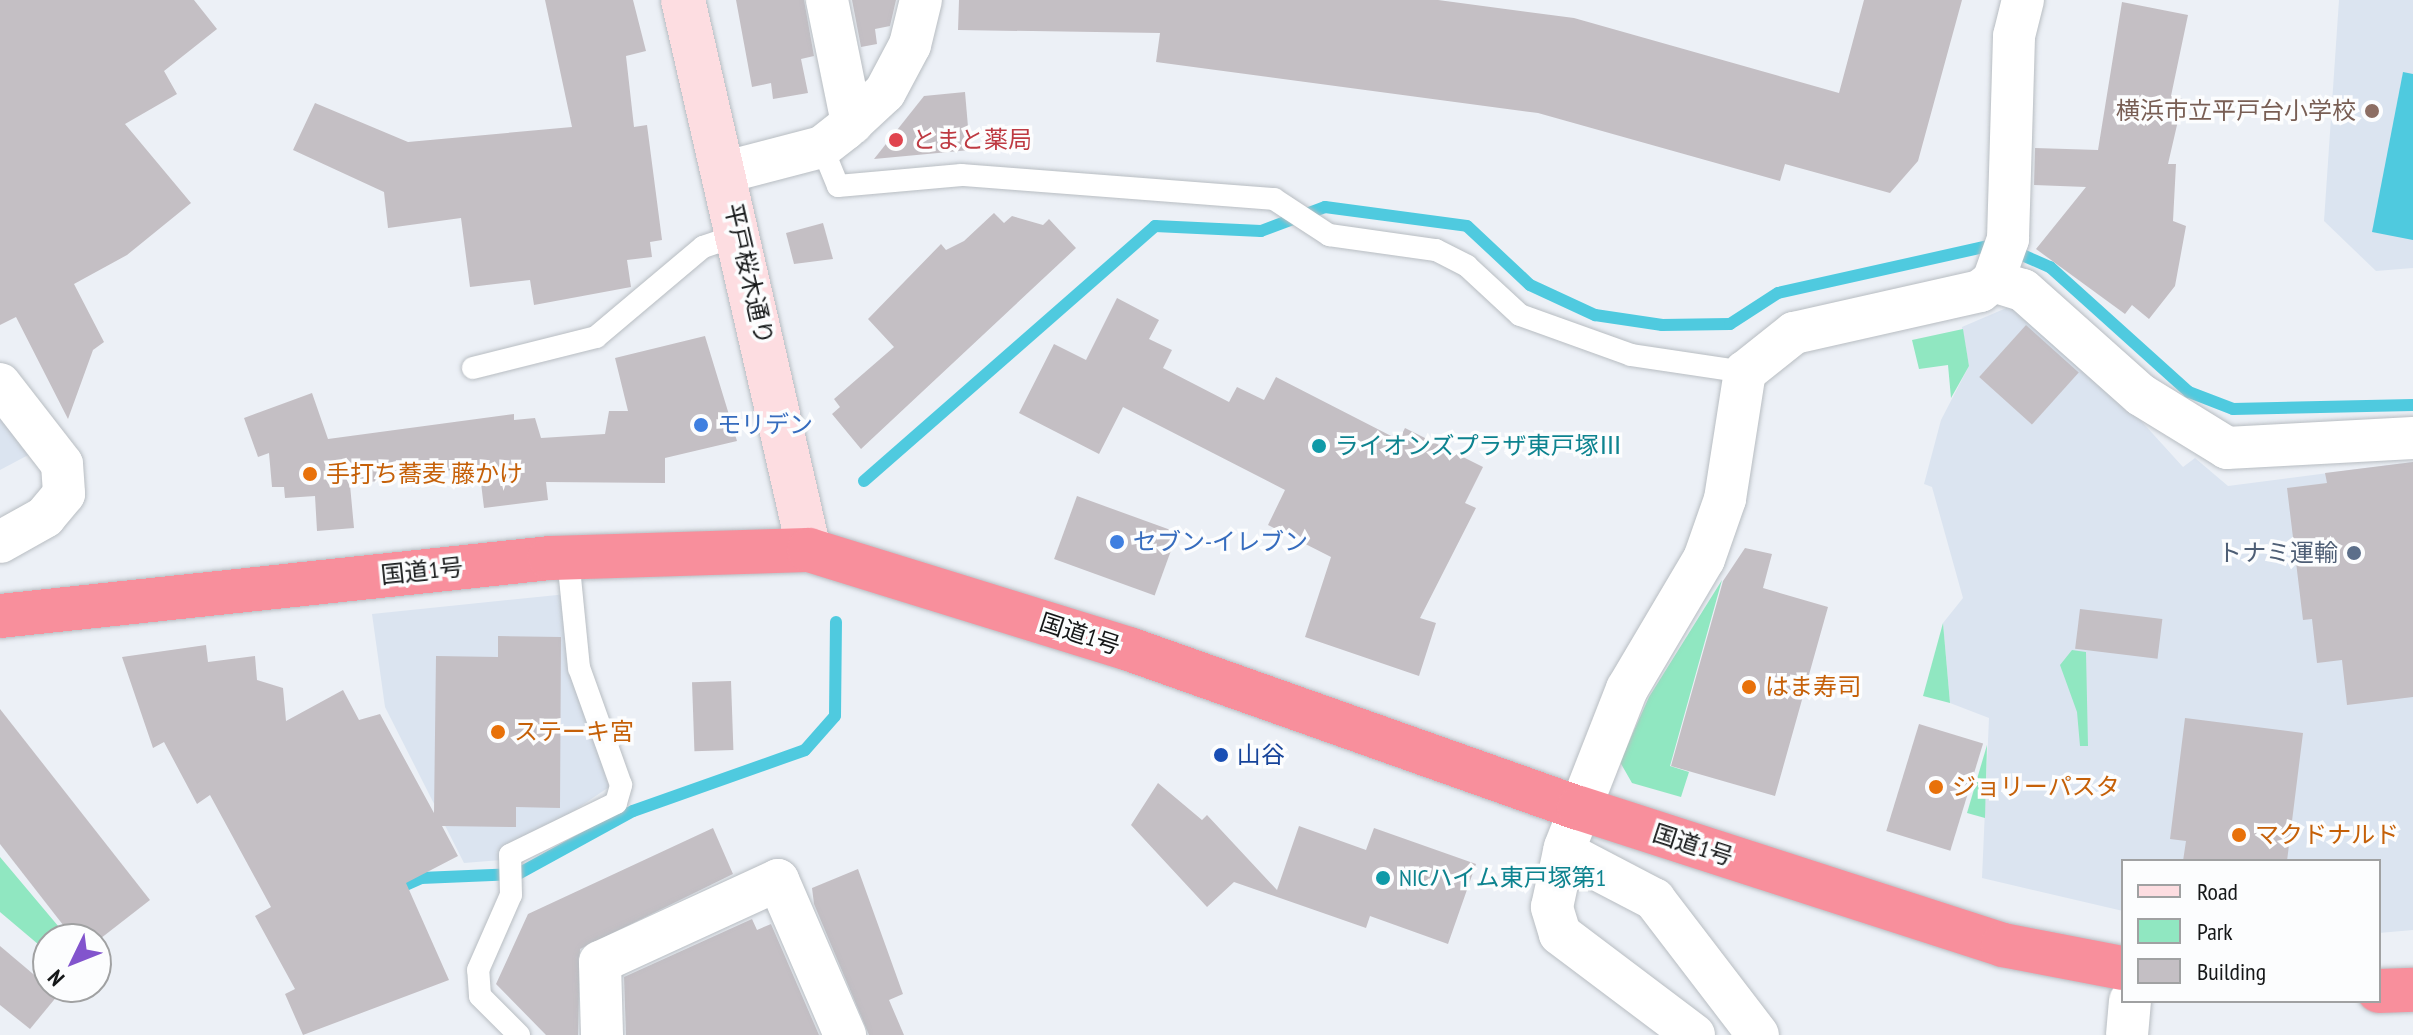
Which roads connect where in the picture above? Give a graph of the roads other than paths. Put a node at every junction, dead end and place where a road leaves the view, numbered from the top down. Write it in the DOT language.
graph roads {
  1 [pos="683,0"];
  2 [pos="827,0"];
  3 [pos="921,0"];
  4 [pos="2023,0"];
  5 [pos="837,135"];
  6 [pos="726,172"];
  7 [pos="740,234"];
  8 [pos="1993,281"];
  9 [pos="473,368"];
  10 [pos="1745,372"];
  11 [pos="0,384"];
  12 [pos="2413,438"];
  13 [pos="0,542"];
  14 [pos="809,550"];
  15 [pos="568,558"];
  16 [pos="0,616"];
  17 [pos="1579,808"];
  18 [pos="1564,852"];
  19 [pos="2121,968"];
  20 [pos="2413,990"];
  21 [pos="2381,991"];
  22 [pos="2130,1003"];
  23 [pos="519,1035"];
  24 [pos="602,1035"];
  25 [pos="845,1035"];
  26 [pos="1694,1035"];
  27 [pos="1758,1035"];
  28 [pos="2127,1035"];
  1 -- 6 [label="main road, 平戸桜木通り"];
  2 -- 5 [label="street"];
  3 -- 5 [label="street"];
  4 -- 8 [label="street"];
  5 -- 6 [label="street"];
  5 -- 10 [label="lane"];
  6 -- 7 [label="main road, 平戸桜木通り"];
  7 -- 9 [label="lane"];
  7 -- 14 [label="main road, 平戸桜木通り"];
  8 -- 10 [label="street"];
  8 -- 12 [label="street"];
  10 -- 17 [label="street"];
  11 -- 13 [label="street"];
  14 -- 15 [label="highway, 国道1号"];
  14 -- 17 [label="highway, 国道1号"];
  15 -- 16 [label="highway, 国道1号"];
  15 -- 23 [label="lane"];
  17 -- 18 [label="street"];
  17 -- 19 [label="highway, 国道1号"];
  18 -- 26 [label="street"];
  18 -- 27 [label="street"];
  20 -- 21 [label="highway"];
  22 -- 28 [label="street"];
  24 -- 25 [label="street"];
}
